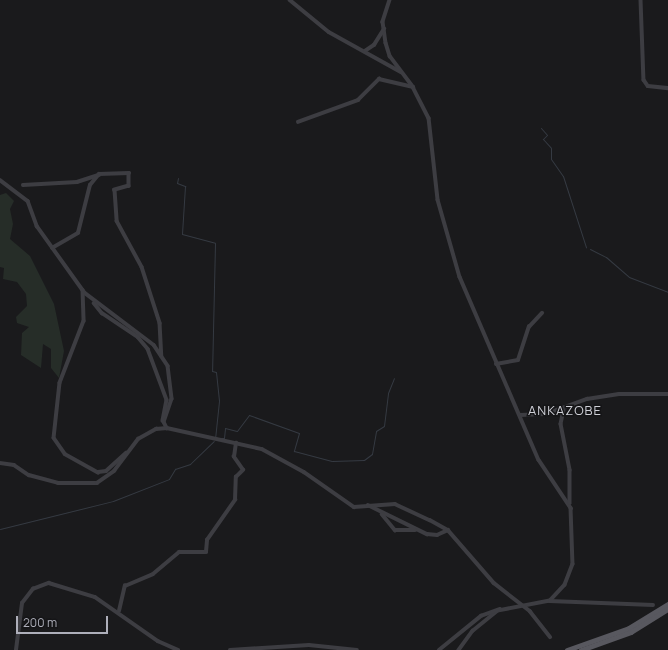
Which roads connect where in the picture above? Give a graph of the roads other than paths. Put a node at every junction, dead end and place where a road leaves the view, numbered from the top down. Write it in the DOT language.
graph roads {
  1 [pos="290,0"];
  2 [pos="390,0"];
  3 [pos="641,0"];
  4 [pos="384,29"];
  5 [pos="365,51"];
  6 [pos="403,73"];
  7 [pos="413,87"];
  8 [pos="668,88"];
  9 [pos="298,122"];
  10 [pos="99,174"];
  11 [pos="0,180"];
  12 [pos="23,185"];
  13 [pos="52,248"];
  14 [pos="83,290"];
  15 [pos="92,300"];
  16 [pos="542,313"];
  17 [pos="162,357"];
  18 [pos="496,364"];
  19 [pos="668,394"];
  20 [pos="564,410"];
  21 [pos="520,415"];
  22 [pos="164,422"];
  23 [pos="167,428"];
  24 [pos="236,443"];
  25 [pos="126,454"];
  26 [pos="0,464"];
  27 [pos="368,506"];
  28 [pos="571,508"];
  29 [pos="382,513"];
  30 [pos="418,530"];
  31 [pos="448,530"];
  32 [pos="550,601"];
  33 [pos="668,604"];
  34 [pos="653,605"];
  35 [pos="523,606"];
  36 [pos="508,608"];
  37 [pos="668,609"];
  38 [pos="118,611"];
  39 [pos="550,638"];
  40 [pos="299,645"];
  41 [pos="16,650"];
  42 [pos="178,650"];
  43 [pos="230,650"];
  44 [pos="297,650"];
  45 [pos="357,650"];
  46 [pos="439,650"];
  47 [pos="459,650"];
  48 [pos="567,650"];
  49 [pos="581,650"];
  1 -- 5 [label="street"];
  2 -- 4 [label="street"];
  3 -- 8 [label="street"];
  4 -- 5 [label="street"];
  4 -- 6 [label="street"];
  5 -- 6 [label="street"];
  6 -- 7 [label="street"];
  7 -- 9 [label="street"];
  7 -- 18 [label="street"];
  10 -- 12 [label="street"];
  10 -- 13 [label="street"];
  10 -- 17 [label="street"];
  11 -- 13 [label="street"];
  13 -- 14 [label="street"];
  14 -- 15 [label="street"];
  14 -- 25 [label="street"];
  15 -- 17 [label="street"];
  15 -- 22 [label="street"];
  16 -- 18 [label="street"];
  17 -- 22 [label="street"];
  18 -- 21 [label="street"];
  19 -- 20 [label="street"];
  20 -- 21 [label="street"];
  20 -- 28 [label="street"];
  21 -- 28 [label="street"];
  22 -- 23 [label="street"];
  23 -- 24 [label="street"];
  23 -- 25 [label="street"];
  24 -- 27 [label="street"];
  24 -- 38 [label="street"];
  25 -- 26 [label="street"];
  27 -- 29 [label="street"];
  27 -- 31 [label="street"];
  28 -- 32 [label="street"];
  29 -- 30 [label="street"];
  29 -- 30 [label="street"];
  30 -- 31 [label="street"];
  31 -- 35 [label="street"];
  32 -- 34 [label="street"];
  32 -- 35 [label="street"];
  33 -- 48 [label="main road"];
  35 -- 36 [label="street"];
  35 -- 39 [label="street"];
  36 -- 46 [label="street"];
  36 -- 47 [label="street"];
  37 -- 49 [label="main road"];
  38 -- 41 [label="street"];
  38 -- 42 [label="street"];
  40 -- 43 [label="street"];
  40 -- 44 [label="street"];
  40 -- 45 [label="street"];
}
